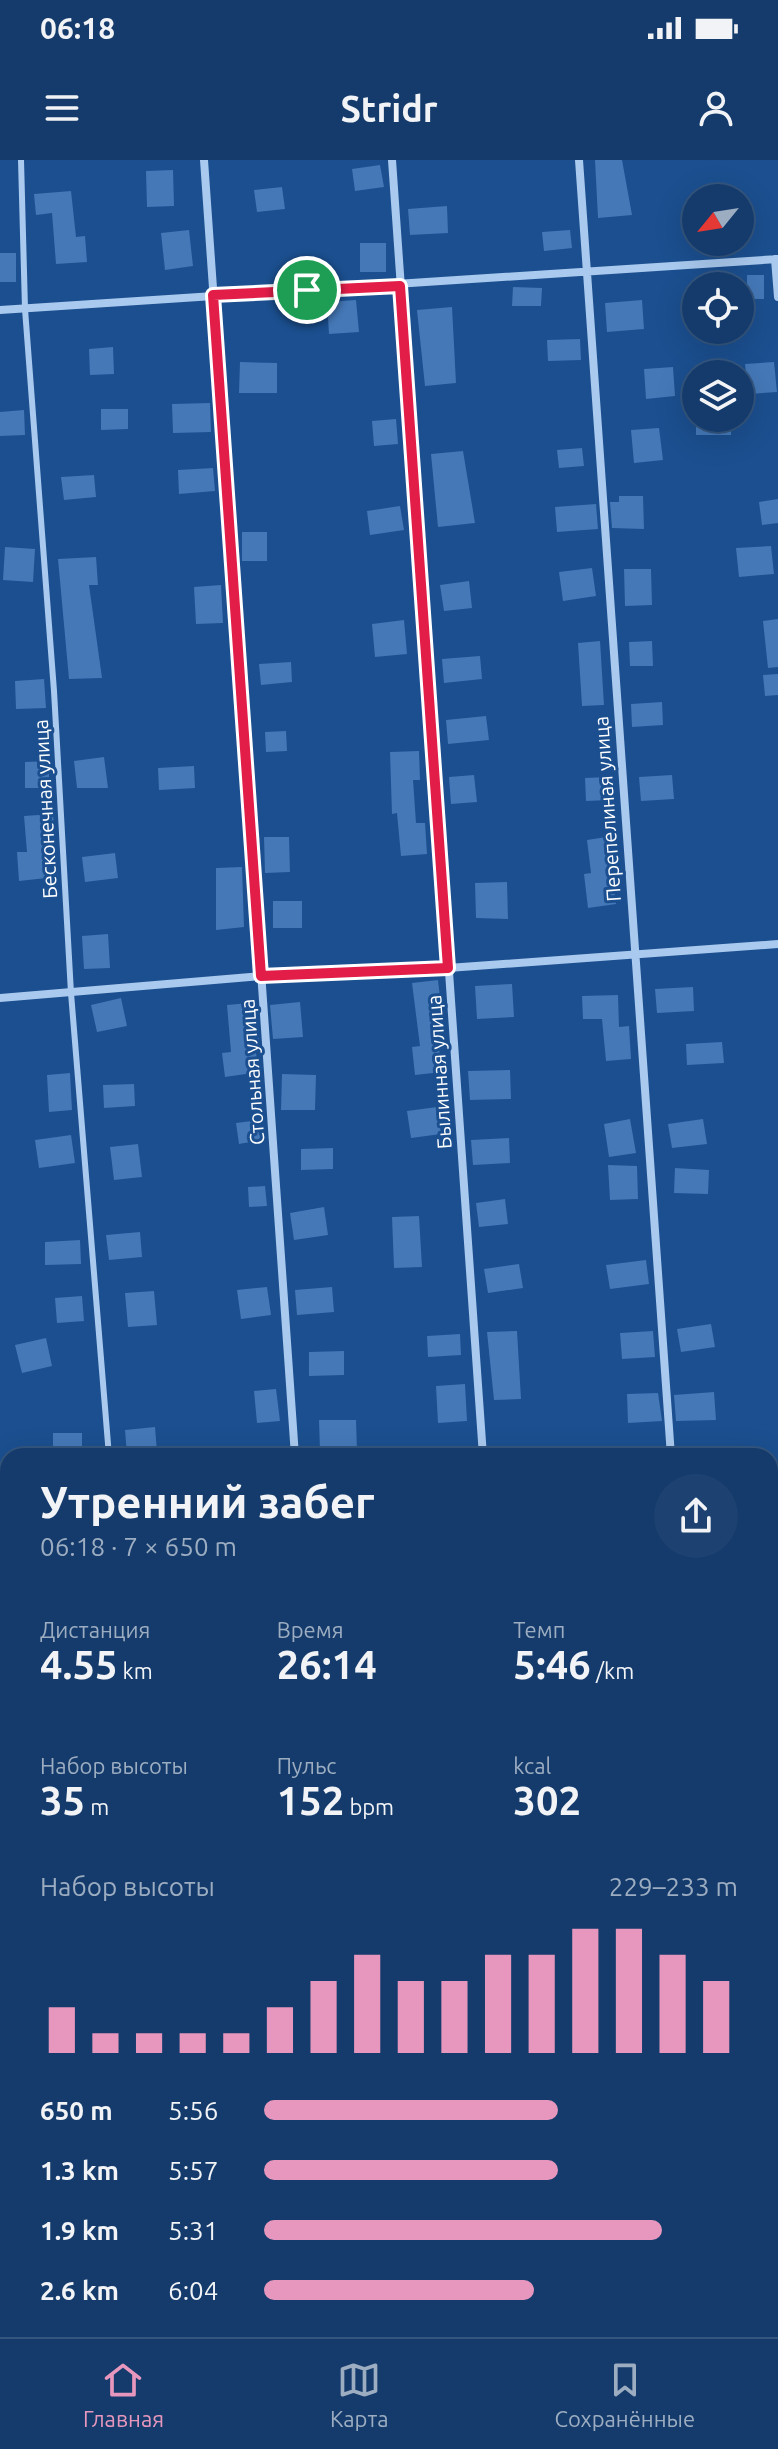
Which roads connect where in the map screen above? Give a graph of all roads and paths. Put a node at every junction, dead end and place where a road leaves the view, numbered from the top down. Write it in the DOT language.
graph roads {
  1 [pos="21,160"];
  2 [pos="204,160"];
  3 [pos="392,160"];
  4 [pos="579,160"];
  5 [pos="777,259"];
  6 [pos="587,273"];
  7 [pos="400,286"];
  8 [pos="213,295"];
  9 [pos="778,297"];
  10 [pos="25,309"];
  11 [pos="0,310"];
  12 [pos="778,944"];
  13 [pos="633,953"];
  14 [pos="448,968"];
  15 [pos="261,976"];
  16 [pos="71,993"];
  17 [pos="0,998"];
  18 [pos="108,1448"];
  19 [pos="294,1448"];
  20 [pos="482,1448"];
  21 [pos="670,1448"];
  1 -- 10 [label="lane, Бесконечная улица"];
  2 -- 8 [label="street, Стольная улица"];
  3 -- 7 [label="street, Былинная улица"];
  4 -- 6 [label="street, Перепелиная улица"];
  5 -- 6 [label="street"];
  5 -- 9 [label="street"];
  6 -- 7 [label="street"];
  6 -- 13 [label="street, Перепелиная улица"];
  7 -- 8 [label="street"];
  7 -- 14 [label="street, Былинная улица"];
  8 -- 10 [label="street"];
  8 -- 15 [label="street, Стольная улица"];
  10 -- 11 [label="street"];
  10 -- 16 [label="lane, Бесконечная улица"];
  12 -- 13 [label="street"];
  13 -- 14 [label="street"];
  13 -- 21 [label="street, Перепелиная улица"];
  14 -- 15 [label="street"];
  14 -- 20 [label="street, Былинная улица"];
  15 -- 16 [label="street"];
  15 -- 19 [label="street, Стольная улица"];
  16 -- 17 [label="street"];
  16 -- 18 [label="lane, Бесконечная улица"];
}
